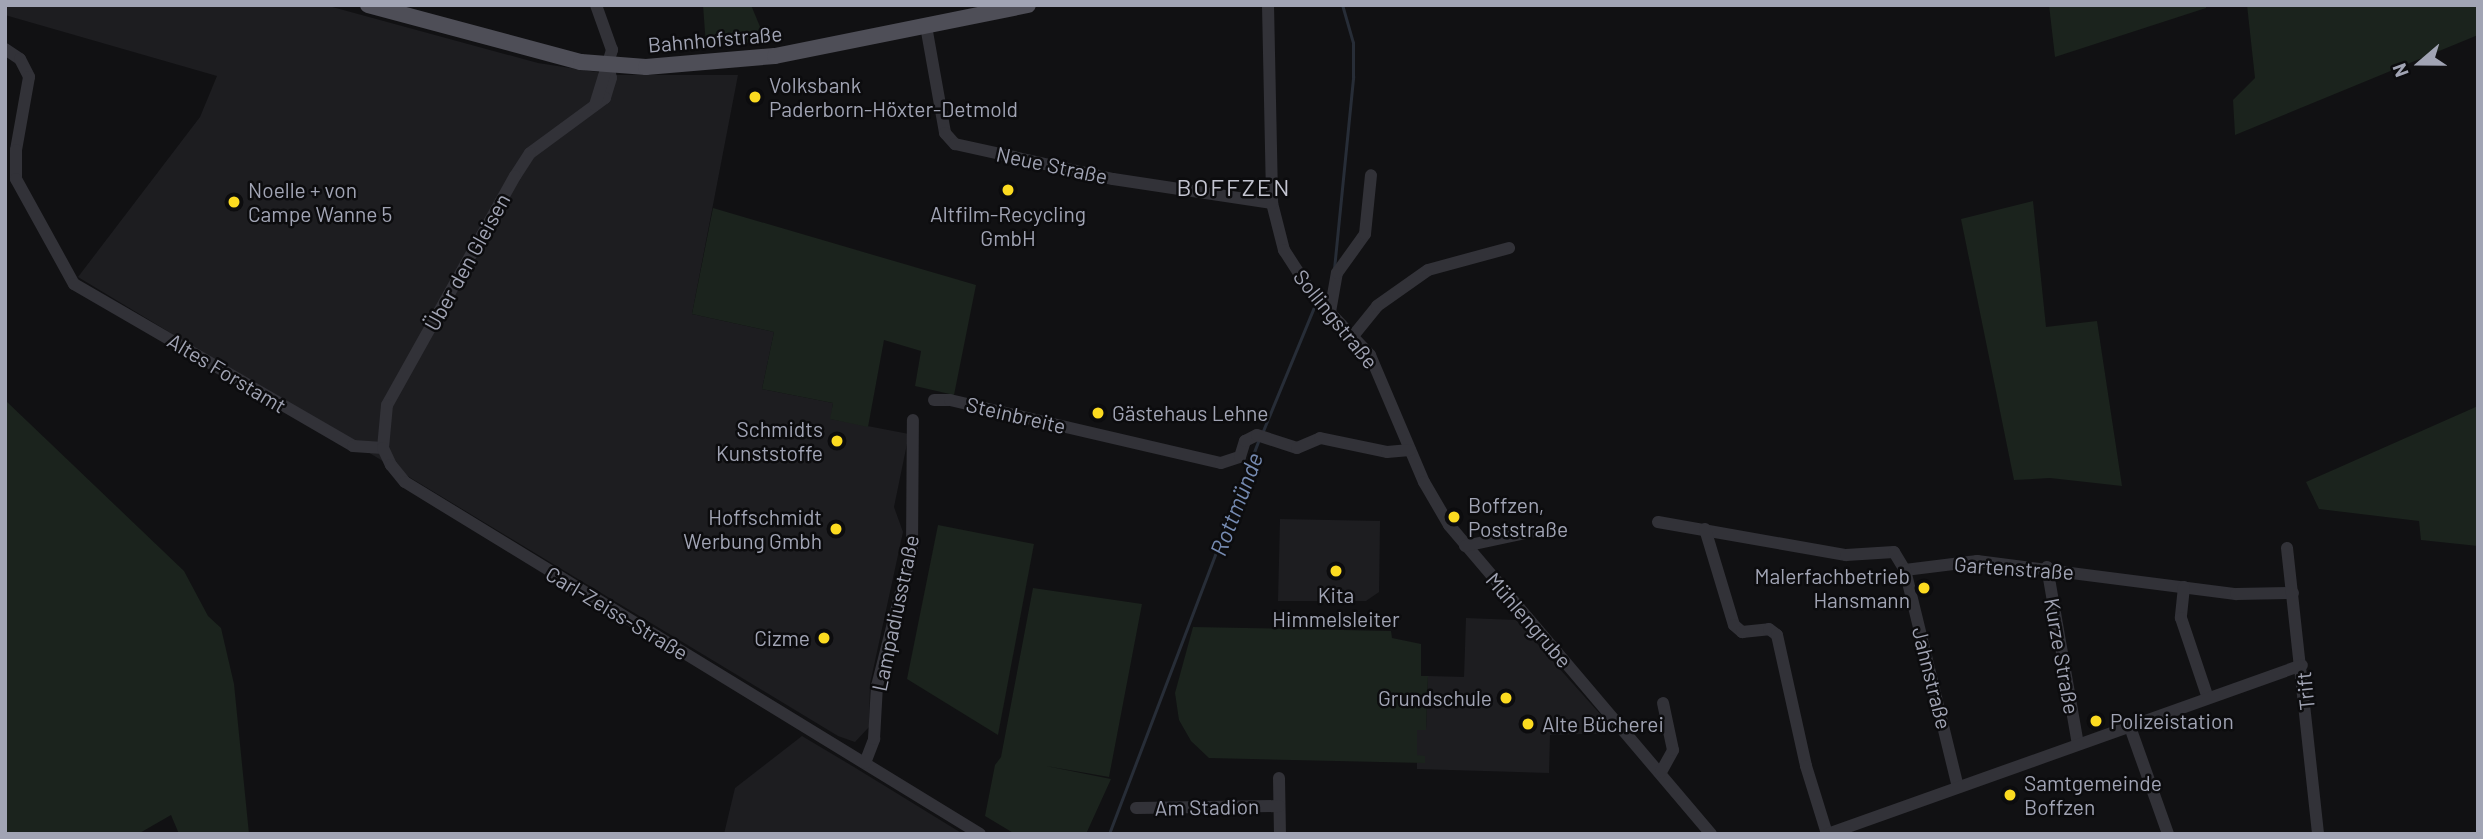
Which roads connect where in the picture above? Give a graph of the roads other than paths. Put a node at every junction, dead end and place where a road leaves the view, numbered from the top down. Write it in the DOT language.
graph roads {
  1 [pos="368,5"];
  2 [pos="596,5"];
  3 [pos="1028,5"];
  4 [pos="1268,5"];
  5 [pos="926,26"];
  6 [pos="5,49"];
  7 [pos="608,65"];
  8 [pos="1371,175"];
  9 [pos="11,183"];
  10 [pos="1272,203"];
  11 [pos="1509,248"];
  12 [pos="1326,309"];
  13 [pos="1353,336"];
  14 [pos="1385,382"];
  15 [pos="934,400"];
  16 [pos="913,420"];
  17 [pos="383,448"];
  18 [pos="1410,450"];
  19 [pos="1658,522"];
  20 [pos="1705,529"];
  21 [pos="1538,530"];
  22 [pos="1465,546"];
  23 [pos="2287,548"];
  24 [pos="2047,568"];
  25 [pos="1905,570"];
  26 [pos="2184,587"];
  27 [pos="2293,593"];
  28 [pos="2302,665"];
  29 [pos="2208,698"];
  30 [pos="1663,703"];
  31 [pos="2130,727"];
  32 [pos="2078,744"];
  33 [pos="865,763"];
  34 [pos="1661,772"];
  35 [pos="1279,778"];
  36 [pos="1958,787"];
  37 [pos="1279,806"];
  38 [pos="1136,808"];
  39 [pos="980,834"];
  40 [pos="1280,834"];
  41 [pos="1711,834"];
  42 [pos="1827,834"];
  43 [pos="2168,834"];
  44 [pos="2318,834"];
  1 -- 7 [label="main road, Bahnhofstraße"];
  2 -- 7 [label="street"];
  3 -- 5 [label="main road, Bahnhofstraße"];
  4 -- 10 [label="street, Sollingstraße"];
  5 -- 7 [label="main road, Bahnhofstraße"];
  5 -- 10 [label="street, Neue Straße"];
  6 -- 9 [label="street"];
  7 -- 17 [label="street, Über den Gleisen"];
  8 -- 12 [label="street"];
  9 -- 17 [label="street, Altes Forstamt"];
  10 -- 12 [label="street, Sollingstraße"];
  11 -- 13 [label="street"];
  12 -- 13 [label="street, Sollingstraße"];
  13 -- 14 [label="street, Sollingstraße"];
  14 -- 18 [label="street, Mühlengrube"];
  15 -- 18 [label="street, Steinbreite"];
  16 -- 33 [label="street, Lampadiusstraße"];
  17 -- 33 [label="street, Carl-Zeiss-Straße"];
  18 -- 22 [label="street, Mühlengrube"];
  19 -- 20 [label="street"];
  20 -- 25 [label="street"];
  20 -- 42 [label="street"];
  21 -- 22 [label="street"];
  22 -- 34 [label="street, Mühlengrube"];
  23 -- 27 [label="street, Trift"];
  24 -- 25 [label="street, Gartenstraße"];
  24 -- 26 [label="street, Gartenstraße"];
  24 -- 32 [label="street, Kurze Straße"];
  25 -- 36 [label="street, Jahnstraße"];
  26 -- 27 [label="street, Gartenstraße"];
  26 -- 29 [label="street"];
  27 -- 28 [label="street, Trift"];
  28 -- 29 [label="street"];
  28 -- 44 [label="street, Trift"];
  29 -- 31 [label="street"];
  30 -- 34 [label="street"];
  31 -- 32 [label="street"];
  31 -- 43 [label="street"];
  32 -- 36 [label="street"];
  33 -- 39 [label="street, Carl-Zeiss-Straße"];
  34 -- 41 [label="street, Mühlengrube"];
  35 -- 37 [label="street"];
  36 -- 42 [label="street"];
  37 -- 38 [label="street, Am Stadion"];
  37 -- 40 [label="street"];
}
